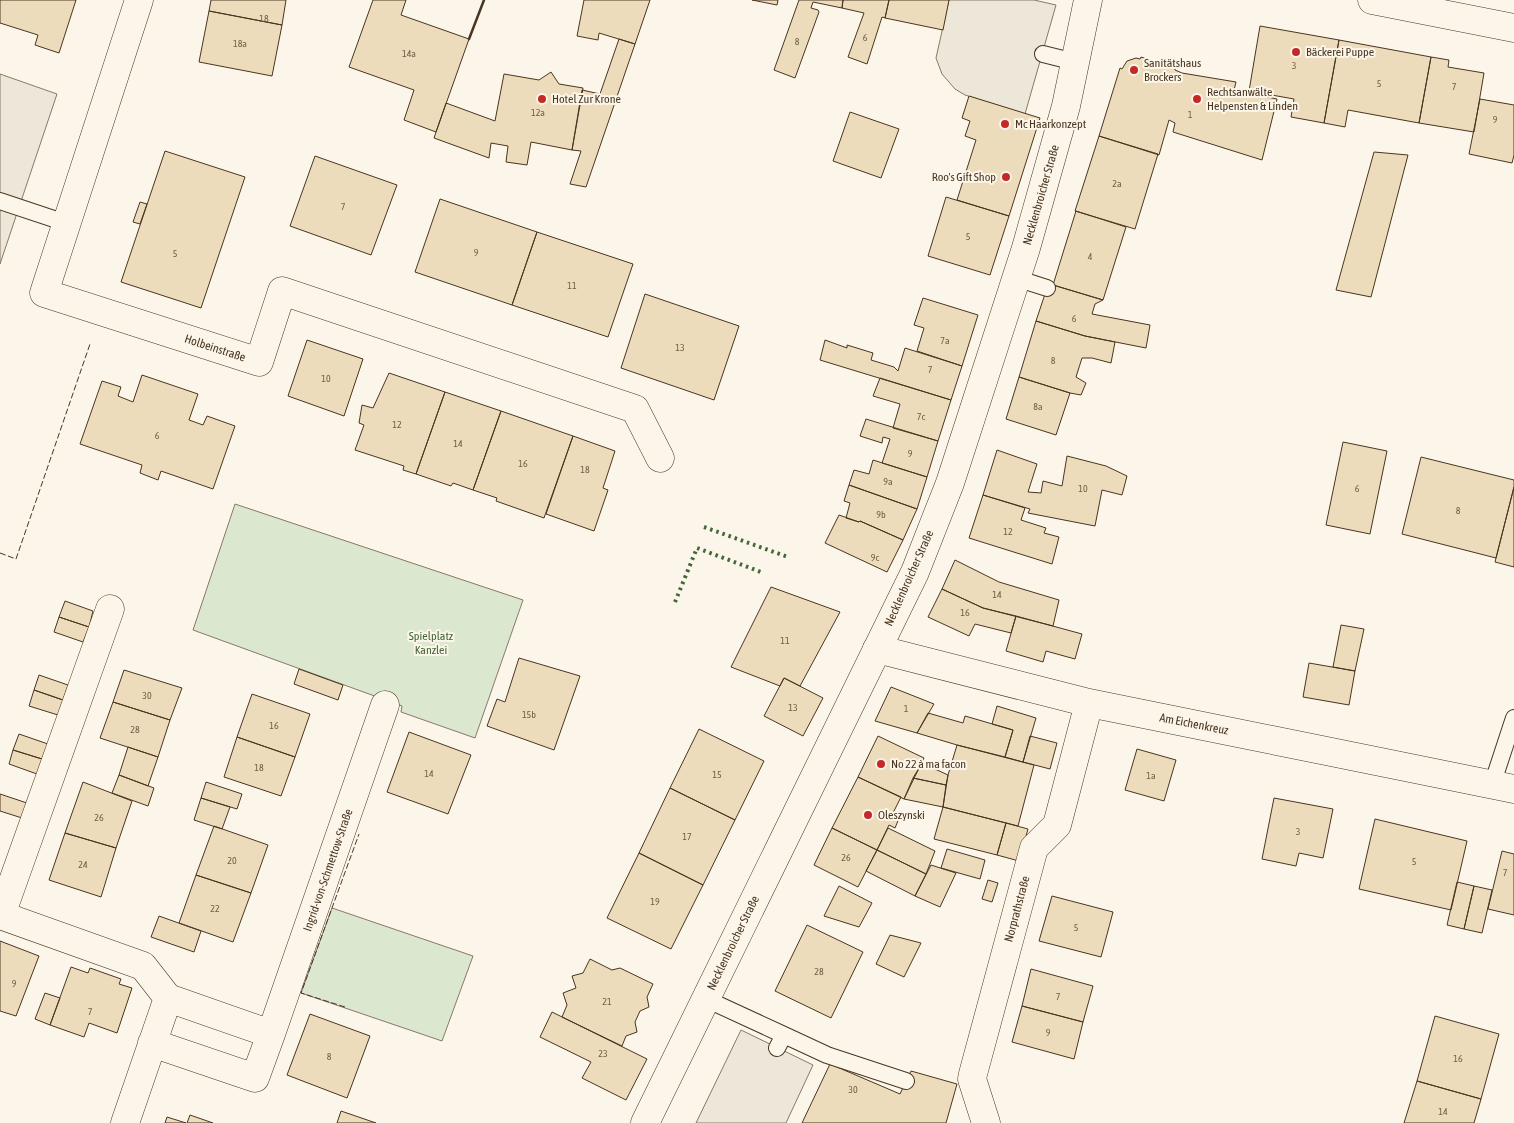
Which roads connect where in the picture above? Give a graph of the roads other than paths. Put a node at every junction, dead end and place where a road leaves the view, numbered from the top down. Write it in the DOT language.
graph roads {
  1 [pos="139,0"];
  2 [pos="1088,0"];
  3 [pos="1372,0"];
  4 [pos="1434,6"];
  5 [pos="1514,28"];
  6 [pos="1043,54"];
  7 [pos="1075,62"];
  8 [pos="0,201"];
  9 [pos="66,223"];
  10 [pos="1016,278"];
  11 [pos="1047,288"];
  12 [pos="660,458"];
  13 [pos="110,609"];
  14 [pos="876,649"];
  15 [pos="1089,703"];
  16 [pos="385,705"];
  17 [pos="1514,718"];
  18 [pos="1503,787"];
  19 [pos="1,915"];
  20 [pos="168,998"];
  21 [pos="706,998"];
  22 [pos="270,1034"];
  23 [pos="152,1043"];
  24 [pos="906,1081"];
  25 [pos="125,1123"];
  26 [pos="645,1123"];
  27 [pos="986,1123"];
  1 -- 9 [label="street, Holbeinstraße"];
  2 -- 7 [label="street, Necklenbroicher Straße"];
  3 -- 4 [label="street"];
  4 -- 5 [label="street"];
  6 -- 7 [label="lane"];
  7 -- 10 [label="street, Necklenbroicher Straße"];
  8 -- 9 [label="lane"];
  9 -- 12 [label="street, Holbeinstraße"];
  10 -- 11 [label="lane"];
  10 -- 14 [label="street, Necklenbroicher Straße"];
  13 -- 19 [label="street"];
  14 -- 15 [label="street, Am Eichenkreuz"];
  14 -- 21 [label="street, Necklenbroicher Straße"];
  15 -- 18 [label="street, Am Eichenkreuz"];
  15 -- 27 [label="street, Norprathstraße"];
  16 -- 22 [label="street, Ingrid-von-Schmettow-Straße"];
  17 -- 18 [label="lane"];
  19 -- 20 [label="street"];
  20 -- 22 [label="street"];
  20 -- 23 [label="street"];
  21 -- 24 [label="lane"];
  21 -- 26 [label="street, Necklenbroicher Straße"];
  22 -- 23 [label="street, Ingrid-von-Schmettow-Straße"];
  23 -- 25 [label="street"];
}
